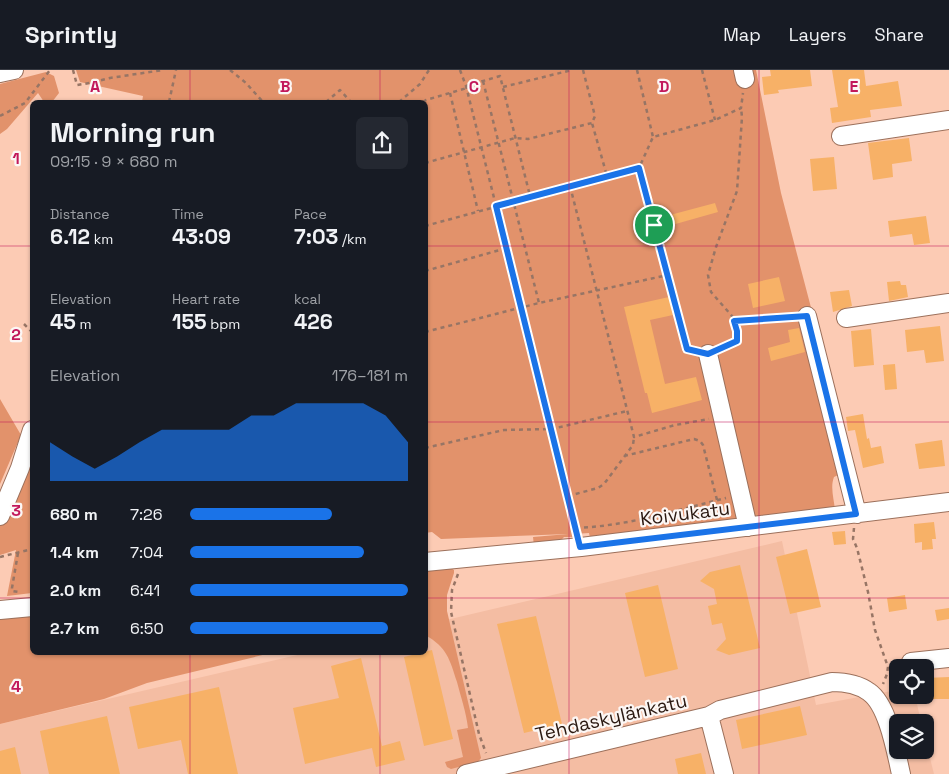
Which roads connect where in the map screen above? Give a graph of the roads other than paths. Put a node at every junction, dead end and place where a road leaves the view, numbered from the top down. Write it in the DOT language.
graph roads {
  1 [pos="14,70"];
  2 [pos="0,73"];
  3 [pos="949,120"];
  4 [pos="841,136"];
  5 [pos="949,303"];
  6 [pos="807,316"];
  7 [pos="846,318"];
  8 [pos="708,354"];
  9 [pos="30,436"];
  10 [pos="949,502"];
  11 [pos="856,514"];
  12 [pos="0,516"];
  13 [pos="748,527"];
  14 [pos="428,562"];
  15 [pos="29,599"];
  16 [pos="0,610"];
  17 [pos="949,658"];
  18 [pos="934,660"];
  19 [pos="709,716"];
  20 [pos="496,771"];
  21 [pos="466,774"];
  22 [pos="724,774"];
  23 [pos="900,774"];
  1 -- 2 [label="street"];
  3 -- 4 [label="street"];
  5 -- 7 [label="street"];
  6 -- 11 [label="street"];
  8 -- 13 [label="street"];
  9 -- 12 [label="street"];
  10 -- 11 [label="street, Koivukatu"];
  11 -- 13 [label="street, Koivukatu"];
  13 -- 14 [label="street, Koivukatu"];
  15 -- 16 [label="street"];
  17 -- 18 [label="street"];
  19 -- 20 [label="street, Tehdaskylänkatu"];
  19 -- 22 [label="street, Tehdaskylänkatu"];
  19 -- 23 [label="street"];
  20 -- 21 [label="street, Tehdaskylänkatu"];
}
